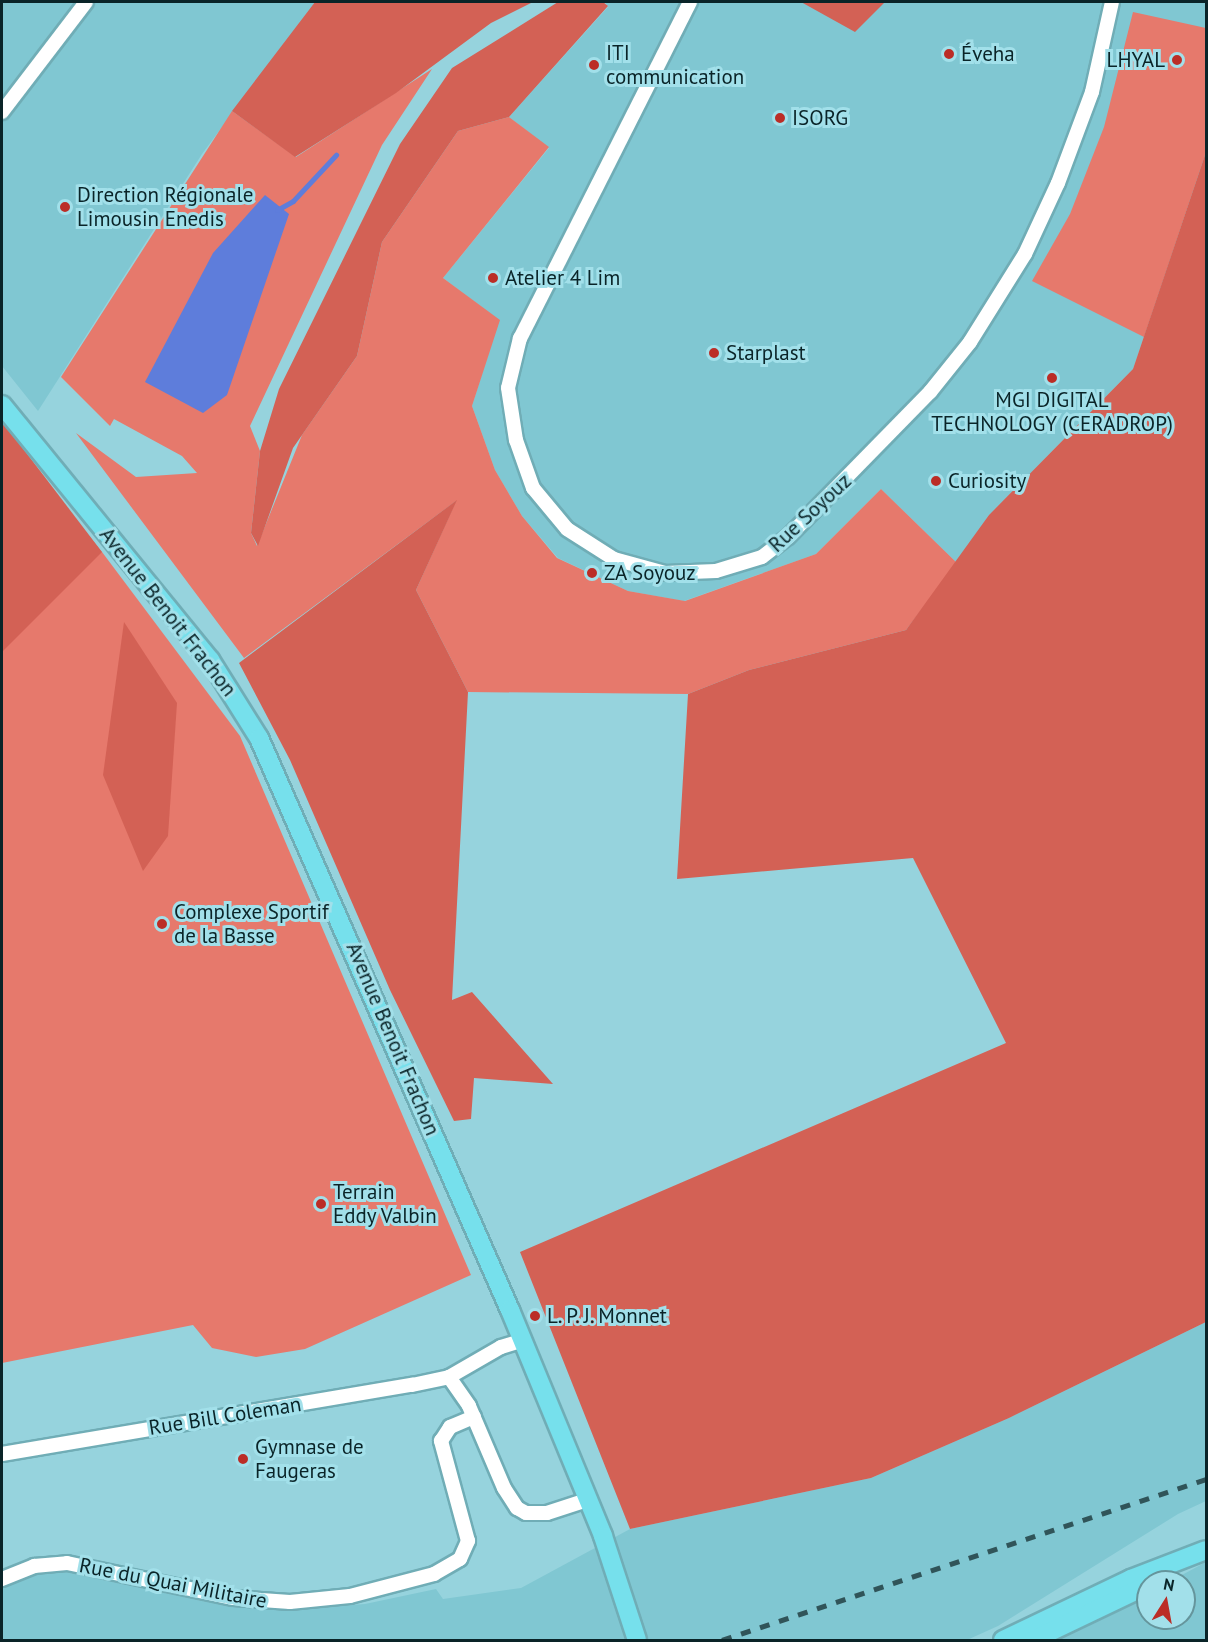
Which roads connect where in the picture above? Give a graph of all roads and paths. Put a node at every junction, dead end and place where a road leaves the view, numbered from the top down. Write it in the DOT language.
graph roads {
  1 [pos="86,2"];
  2 [pos="690,2"];
  3 [pos="1112,2"];
  4 [pos="2,112"];
  5 [pos="2,405"];
  6 [pos="521,1341"];
  7 [pos="449,1377"];
  8 [pos="474,1417"];
  9 [pos="2,1454"];
  10 [pos="587,1500"];
  11 [pos="1206,1551"];
  12 [pos="1174,1570"];
  13 [pos="2,1579"];
  14 [pos="1136,1591"];
  15 [pos="637,1641"];
  16 [pos="1003,1641"];
  17 [pos="1034,1641"];
  1 -- 4 [label="street"];
  2 -- 3 [label="street, Rue Soyouz"];
  5 -- 6 [label="main road, Avenue Benoit Frachon"];
  6 -- 7 [label="street, Rue Bill Coleman"];
  6 -- 10 [label="main road, Avenue Benoit Frachon"];
  7 -- 8 [label="street"];
  7 -- 9 [label="street, Rue Bill Coleman"];
  8 -- 10 [label="street"];
  8 -- 13 [label="street, Rue du Quai Militaire"];
  10 -- 15 [label="main road, Avenue Benoit Frachon"];
  11 -- 12 [label="main road"];
  11 -- 16 [label="main road"];
  14 -- 17 [label="main road"];
}
